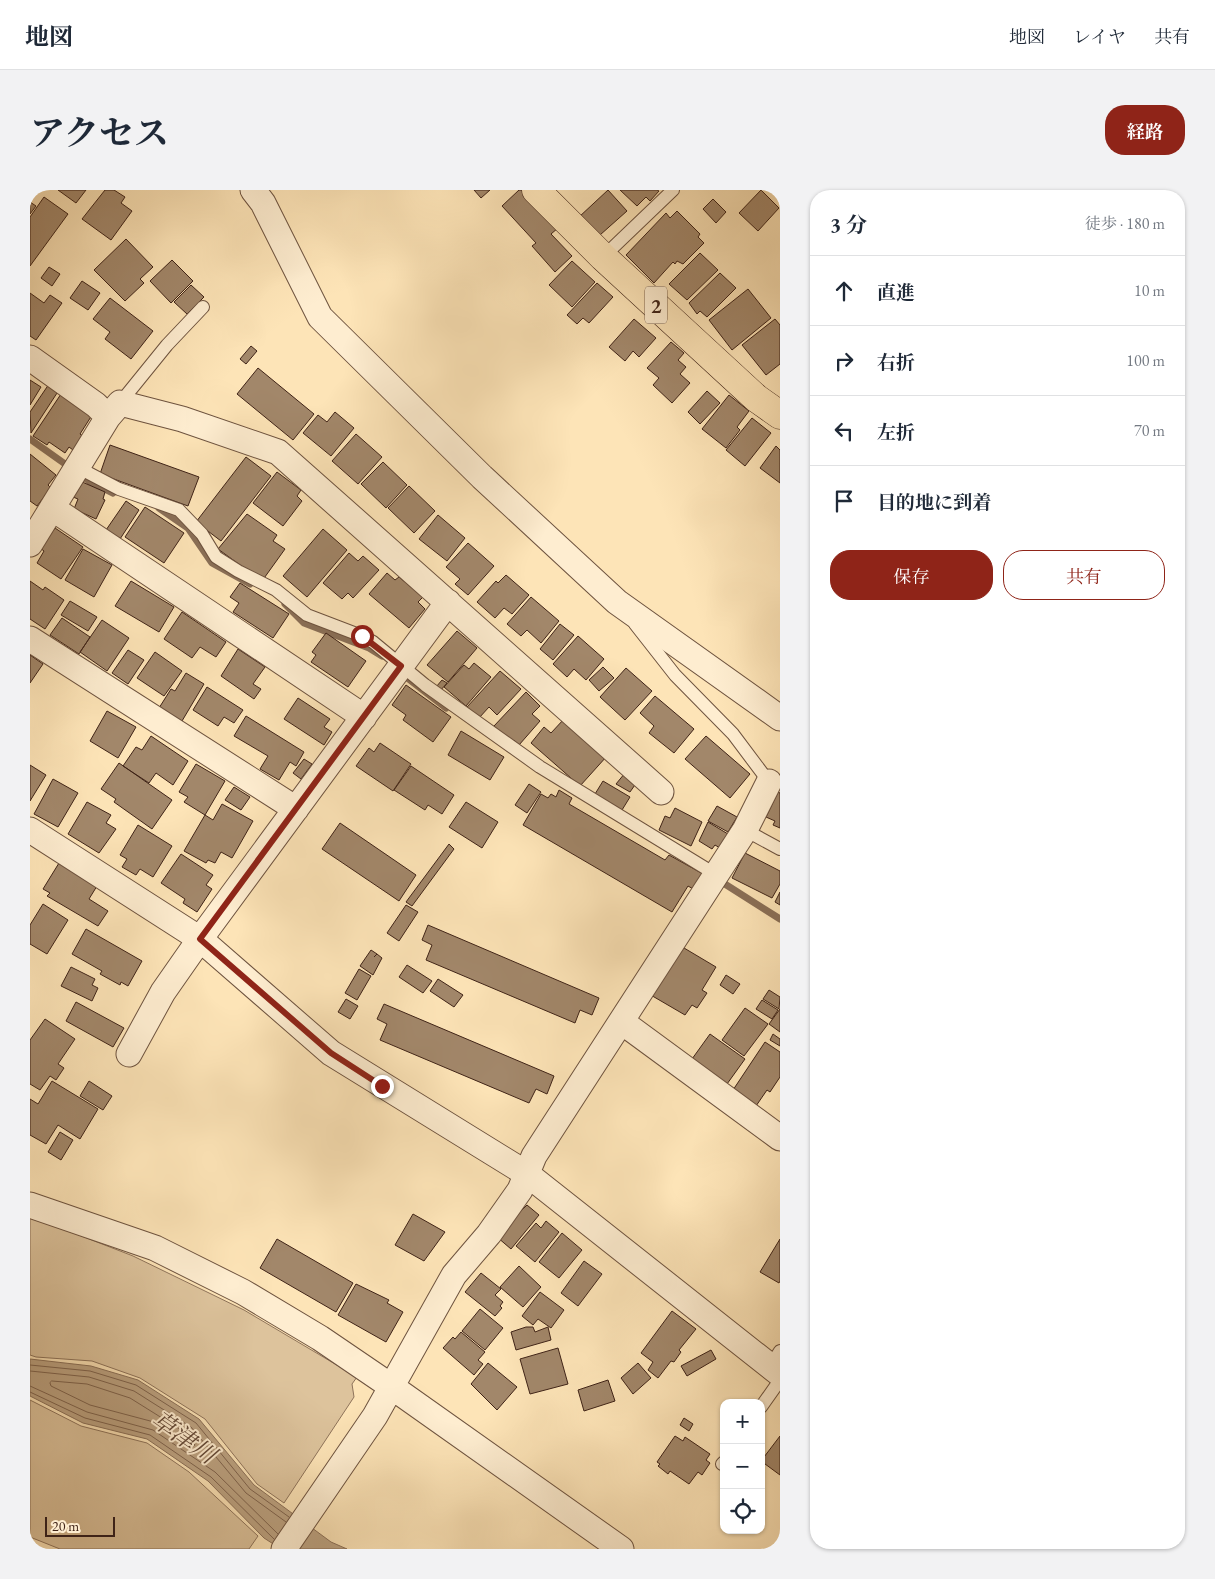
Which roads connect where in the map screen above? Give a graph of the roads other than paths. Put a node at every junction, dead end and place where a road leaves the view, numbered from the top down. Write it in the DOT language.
graph roads {
  1 [pos="253,190"];
  2 [pos="536,190"];
  3 [pos="673,190"];
  4 [pos="603,257"];
  5 [pos="203,307"];
  6 [pos="30,358"];
  7 [pos="114,410"];
  8 [pos="780,415"];
  9 [pos="77,468"];
  10 [pos="52,508"];
  11 [pos="30,544"];
  12 [pos="448,602"];
  13 [pos="617,602"];
  14 [pos="30,639"];
  15 [pos="401,666"];
  16 [pos="364,717"];
  17 [pos="780,718"];
  18 [pos="769,782"];
  19 [pos="660,792"];
  20 [pos="296,810"];
  21 [pos="30,830"];
  22 [pos="745,830"];
  23 [pos="780,849"];
  24 [pos="715,874"];
  25 [pos="200,939"];
  26 [pos="622,1022"];
  27 [pos="129,1054"];
  28 [pos="780,1138"];
  29 [pos="527,1174"];
  30 [pos="30,1205"];
  31 [pos="777,1368"];
  32 [pos="392,1387"];
  33 [pos="764,1399"];
  34 [pos="284,1549"];
  35 [pos="621,1549"];
  1 -- 13 [label="street"];
  2 -- 4 [label="main road, 2"];
  3 -- 4 [label="lane"];
  4 -- 8 [label="main road, 2"];
  5 -- 7 [label="lane"];
  6 -- 7 [label="street"];
  7 -- 9 [label="street"];
  7 -- 12 [label="street"];
  9 -- 10 [label="street"];
  9 -- 15 [label="lane"];
  10 -- 11 [label="street"];
  10 -- 16 [label="street"];
  12 -- 15 [label="street"];
  12 -- 19 [label="street"];
  13 -- 17 [label="street"];
  13 -- 18 [label="lane"];
  14 -- 20 [label="street"];
  15 -- 16 [label="street"];
  15 -- 24 [label="lane"];
  16 -- 20 [label="street"];
  18 -- 22 [label="street"];
  20 -- 25 [label="street"];
  21 -- 25 [label="street"];
  22 -- 23 [label="lane"];
  22 -- 24 [label="street"];
  24 -- 26 [label="street"];
  25 -- 27 [label="street"];
  25 -- 29 [label="street"];
  26 -- 28 [label="street"];
  26 -- 29 [label="street"];
  29 -- 31 [label="street"];
  29 -- 32 [label="street"];
  30 -- 32 [label="street"];
  31 -- 33 [label="lane"];
  32 -- 34 [label="street"];
  32 -- 35 [label="street"];
}
